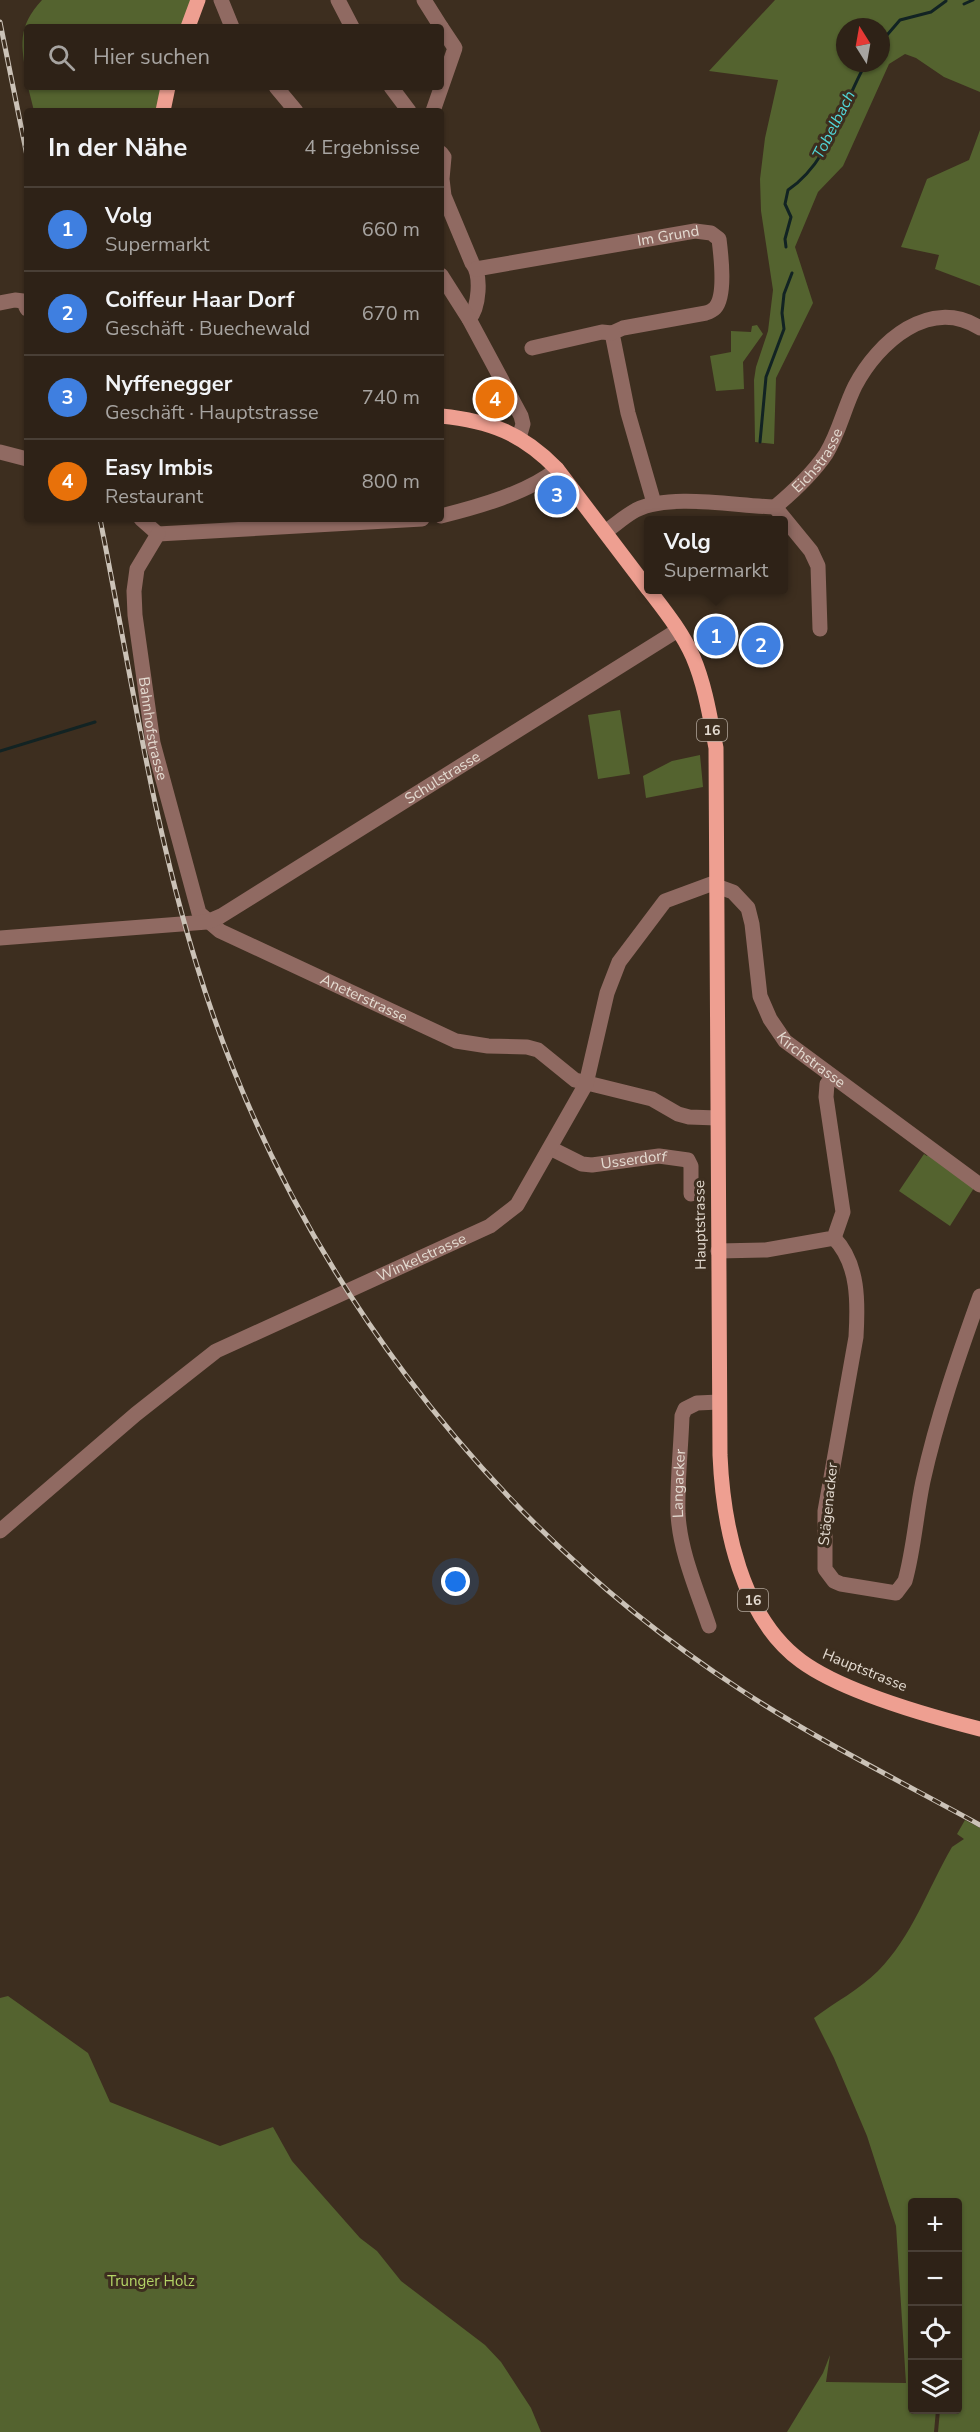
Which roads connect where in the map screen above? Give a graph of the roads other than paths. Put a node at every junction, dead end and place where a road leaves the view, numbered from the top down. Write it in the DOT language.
graph roads {
  1 [pos="198,0"];
  2 [pos="221,0"];
  3 [pos="338,0"];
  4 [pos="424,0"];
  5 [pos="189,24"];
  6 [pos="231,24"];
  7 [pos="350,24"];
  8 [pos="439,24"];
  9 [pos="444,32"];
  10 [pos="444,80"];
  11 [pos="167,90"];
  12 [pos="278,90"];
  13 [pos="393,90"];
  14 [pos="440,90"];
  15 [pos="164,108"];
  16 [pos="294,108"];
  17 [pos="408,108"];
  18 [pos="434,108"];
  19 [pos="444,196"];
  20 [pos="476,269"];
  21 [pos="444,279"];
  22 [pos="0,303"];
  23 [pos="24,303"];
  24 [pos="469,319"];
  25 [pos="980,328"];
  26 [pos="612,333"];
  27 [pos="532,348"];
  28 [pos="444,416"];
  29 [pos="519,438"];
  30 [pos="0,452"];
  31 [pos="24,458"];
  32 [pos="557,469"];
  33 [pos="654,503"];
  34 [pos="775,507"];
  35 [pos="444,515"];
  36 [pos="783,516"];
  37 [pos="144,522"];
  38 [pos="369,522"];
  39 [pos="788,522"];
  40 [pos="605,532"];
  41 [pos="158,534"];
  42 [pos="644,583"];
  43 [pos="653,594"];
  44 [pos="820,629"];
  45 [pos="678,630"];
  46 [pos="717,886"];
  47 [pos="207,922"];
  48 [pos="0,938"];
  49 [pos="832,1078"];
  50 [pos="586,1084"];
  51 [pos="717,1118"];
  52 [pos="550,1148"];
  53 [pos="980,1185"];
  54 [pos="691,1194"];
  55 [pos="834,1238"];
  56 [pos="718,1251"];
  57 [pos="980,1296"];
  58 [pos="719,1402"];
  59 [pos="0,1531"];
  60 [pos="709,1626"];
  61 [pos="980,1729"];
  1 -- 5 [label="main road"];
  2 -- 6 [label="street"];
  3 -- 7 [label="street"];
  4 -- 8 [label="street"];
  9 -- 10 [label="street"];
  11 -- 15 [label="main road"];
  12 -- 16 [label="street"];
  13 -- 17 [label="street"];
  14 -- 18 [label="street"];
  19 -- 20 [label="street"];
  20 -- 24 [label="street"];
  20 -- 26 [label="street, Im Grund"];
  21 -- 24 [label="street"];
  22 -- 23 [label="street"];
  24 -- 29 [label="street"];
  25 -- 34 [label="street, Eichstrasse"];
  26 -- 27 [label="street, Im Grund"];
  26 -- 33 [label="street"];
  28 -- 29 [label="main road, Hauptstrasse / 16"];
  29 -- 32 [label="main road, Hauptstrasse / 16"];
  30 -- 31 [label="street"];
  32 -- 35 [label="street"];
  32 -- 40 [label="main road, Hauptstrasse / 16"];
  33 -- 34 [label="street"];
  33 -- 40 [label="street"];
  34 -- 36 [label="street"];
  37 -- 41 [label="street"];
  38 -- 41 [label="street"];
  39 -- 44 [label="street"];
  40 -- 42 [label="main road, Hauptstrasse / 16"];
  41 -- 47 [label="street, Bahnhofstrasse"];
  43 -- 45 [label="main road, Hauptstrasse / 16"];
  45 -- 46 [label="main road, Hauptstrasse / 16"];
  45 -- 47 [label="street, Schulstrasse"];
  46 -- 49 [label="street, Kirchstrasse"];
  46 -- 50 [label="street, Winkelstrasse"];
  46 -- 51 [label="main road, Hauptstrasse / 16"];
  47 -- 48 [label="street"];
  47 -- 50 [label="street, Aneterstrasse"];
  49 -- 53 [label="street, Kirchstrasse"];
  49 -- 55 [label="street"];
  50 -- 51 [label="street, Aneterstrasse"];
  50 -- 52 [label="street, Winkelstrasse"];
  51 -- 56 [label="main road, Hauptstrasse / 16"];
  52 -- 54 [label="street, Usserdorf"];
  52 -- 59 [label="street, Winkelstrasse"];
  55 -- 56 [label="street"];
  55 -- 57 [label="street, Stägenacker"];
  56 -- 58 [label="main road, Hauptstrasse / 16"];
  58 -- 60 [label="street, Langacker"];
  58 -- 61 [label="main road, Hauptstrasse / 16"];
}
